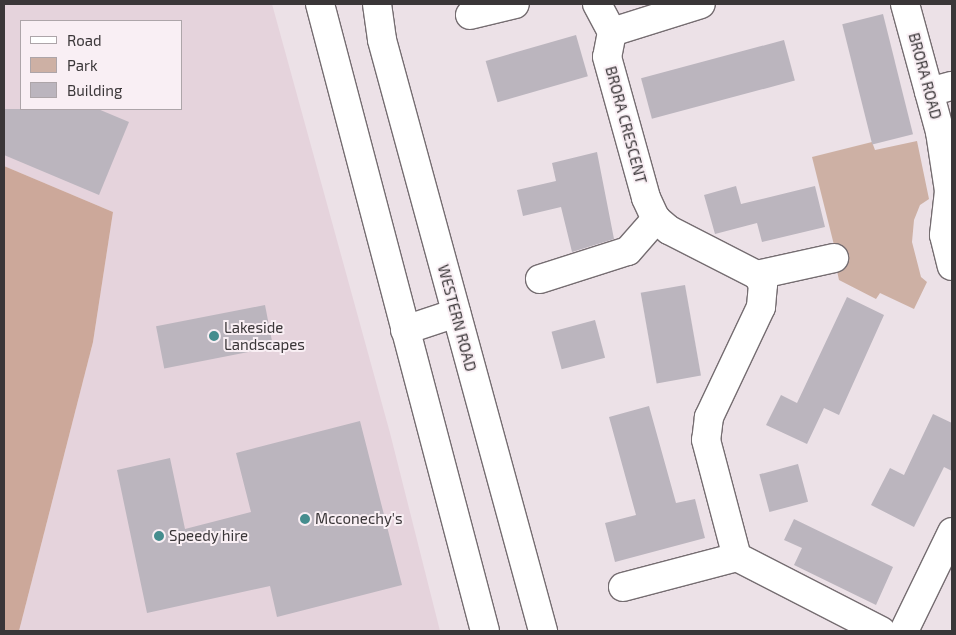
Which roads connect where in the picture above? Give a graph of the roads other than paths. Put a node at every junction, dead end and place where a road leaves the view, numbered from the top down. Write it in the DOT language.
graph roads {
  1 [pos="320,4"];
  2 [pos="377,4"];
  3 [pos="515,4"];
  4 [pos="597,4"];
  5 [pos="701,4"];
  6 [pos="905,4"];
  7 [pos="470,15"];
  8 [pos="612,32"];
  9 [pos="940,89"];
  10 [pos="656,219"];
  11 [pos="834,258"];
  12 [pos="952,266"];
  13 [pos="757,274"];
  14 [pos="540,279"];
  15 [pos="456,313"];
  16 [pos="405,330"];
  17 [pos="952,532"];
  18 [pos="738,557"];
  19 [pos="623,587"];
  20 [pos="485,631"];
  21 [pos="543,631"];
  22 [pos="880,631"];
  23 [pos="904,631"];
  1 -- 16 [label="street"];
  2 -- 15 [label="street, WESTERN ROAD"];
  3 -- 7 [label="street"];
  4 -- 8 [label="street"];
  5 -- 8 [label="street"];
  6 -- 9 [label="street, BRORA ROAD"];
  8 -- 10 [label="street, BRORA CRESCENT"];
  9 -- 12 [label="street, BRORA ROAD"];
  10 -- 13 [label="street, BRORA CRESCENT"];
  10 -- 14 [label="street"];
  11 -- 13 [label="street"];
  13 -- 18 [label="street"];
  15 -- 16 [label="street"];
  15 -- 21 [label="street, WESTERN ROAD"];
  16 -- 20 [label="street"];
  17 -- 23 [label="street"];
  18 -- 19 [label="street"];
  18 -- 22 [label="street"];
}
